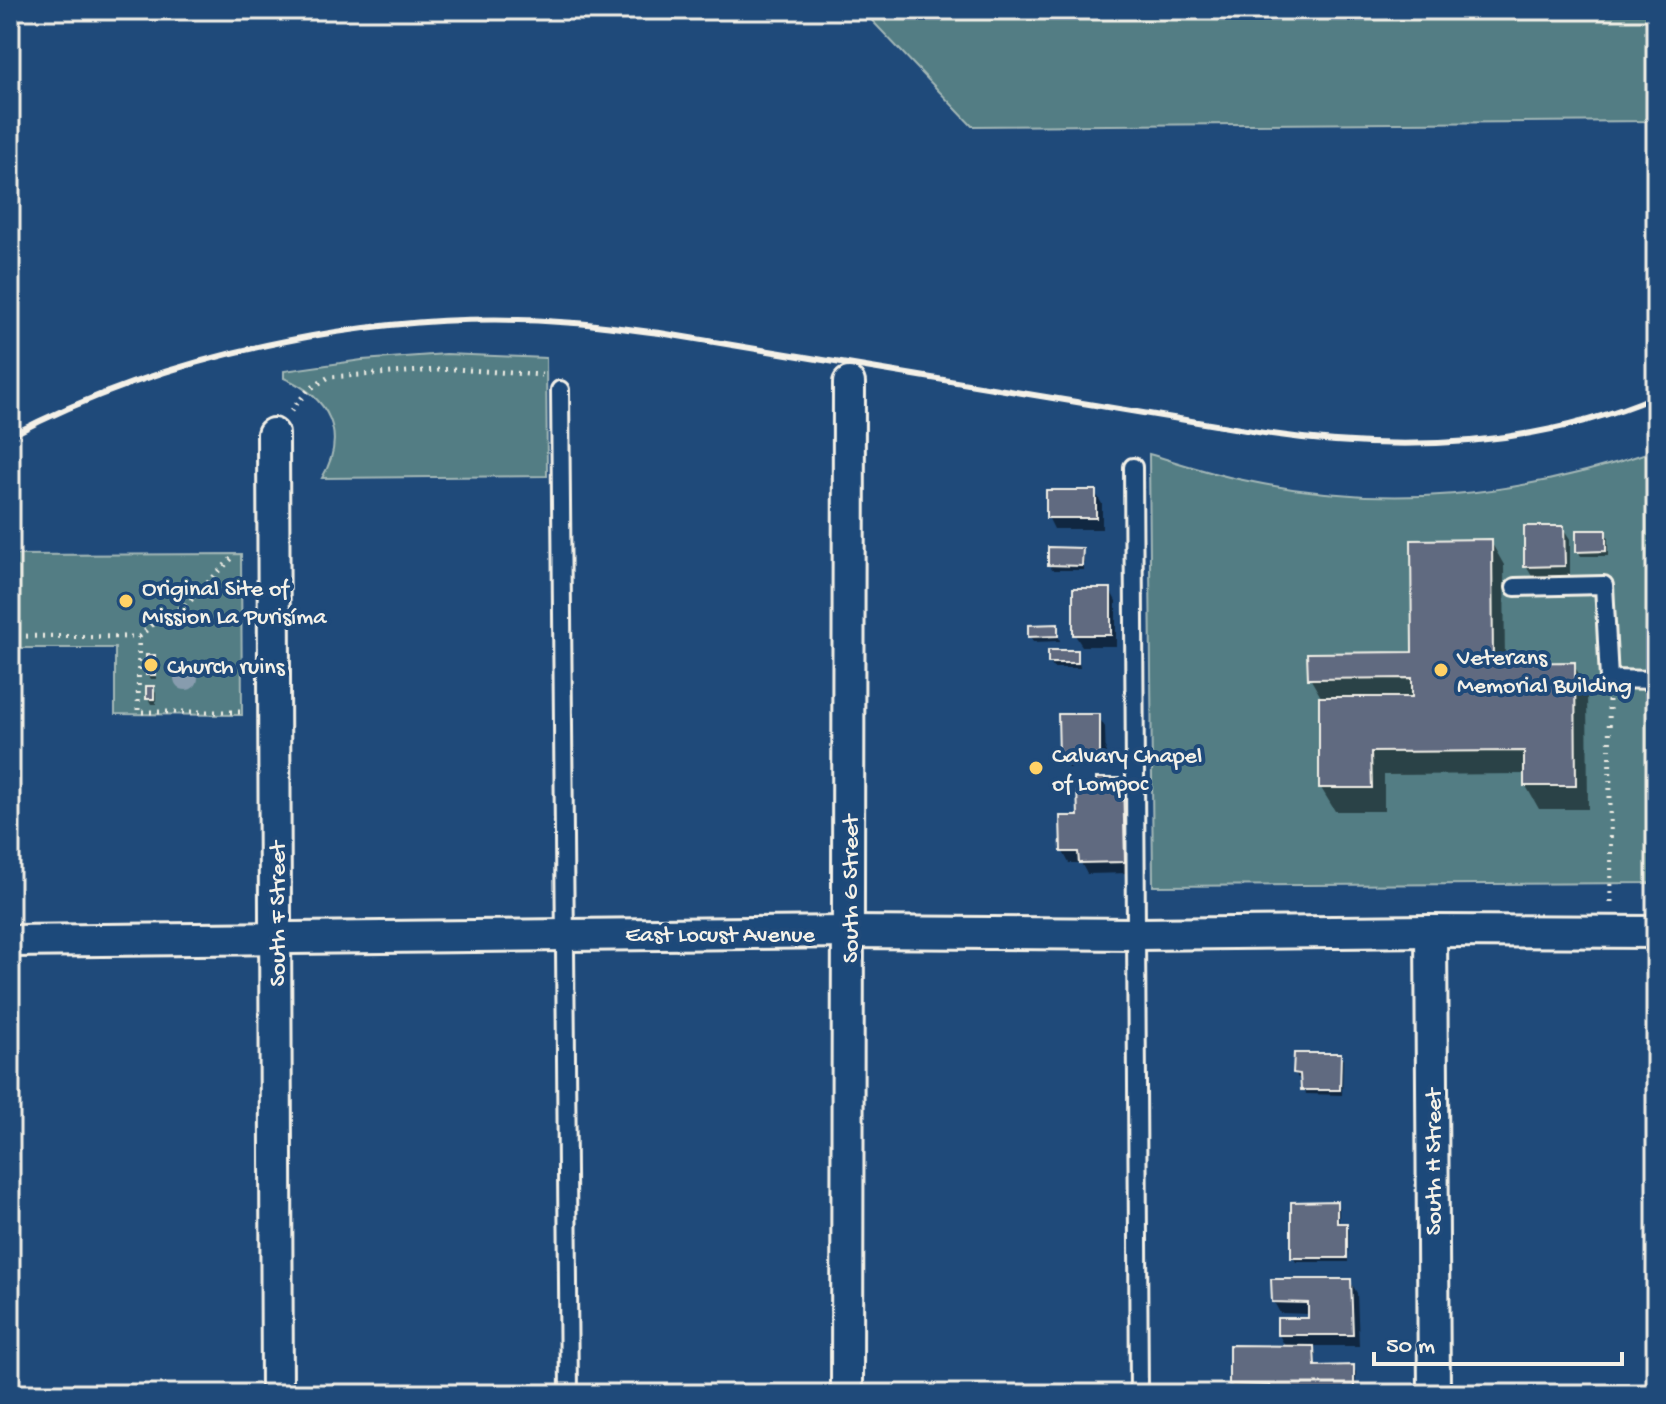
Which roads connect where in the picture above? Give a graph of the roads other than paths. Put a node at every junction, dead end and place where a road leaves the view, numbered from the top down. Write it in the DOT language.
graph roads {
  1 [pos="849,383"];
  2 [pos="560,390"];
  3 [pos="273,434"];
  4 [pos="1133,467"];
  5 [pos="1515,587"];
  6 [pos="1656,680"];
  7 [pos="1431,931"];
  8 [pos="849,932"];
  9 [pos="1656,932"];
  10 [pos="565,934"];
  11 [pos="1137,934"];
  12 [pos="277,936"];
  13 [pos="10,941"];
  14 [pos="277,1394"];
  15 [pos="569,1394"];
  16 [pos="847,1394"];
  17 [pos="1139,1394"];
  18 [pos="1434,1394"];
  1 -- 8 [label="street, South G Street"];
  2 -- 10 [label="lane"];
  3 -- 12 [label="street, South F Street"];
  4 -- 11 [label="lane"];
  5 -- 6 [label="lane"];
  7 -- 9 [label="street, East Locust Avenue"];
  7 -- 11 [label="street, East Locust Avenue"];
  7 -- 18 [label="street, South H Street"];
  8 -- 10 [label="street, East Locust Avenue"];
  8 -- 11 [label="street, East Locust Avenue"];
  8 -- 16 [label="street, South G Street"];
  10 -- 12 [label="street, East Locust Avenue"];
  10 -- 15 [label="lane"];
  11 -- 17 [label="lane"];
  12 -- 13 [label="street, East Locust Avenue"];
  12 -- 14 [label="street, South F Street"];
}
